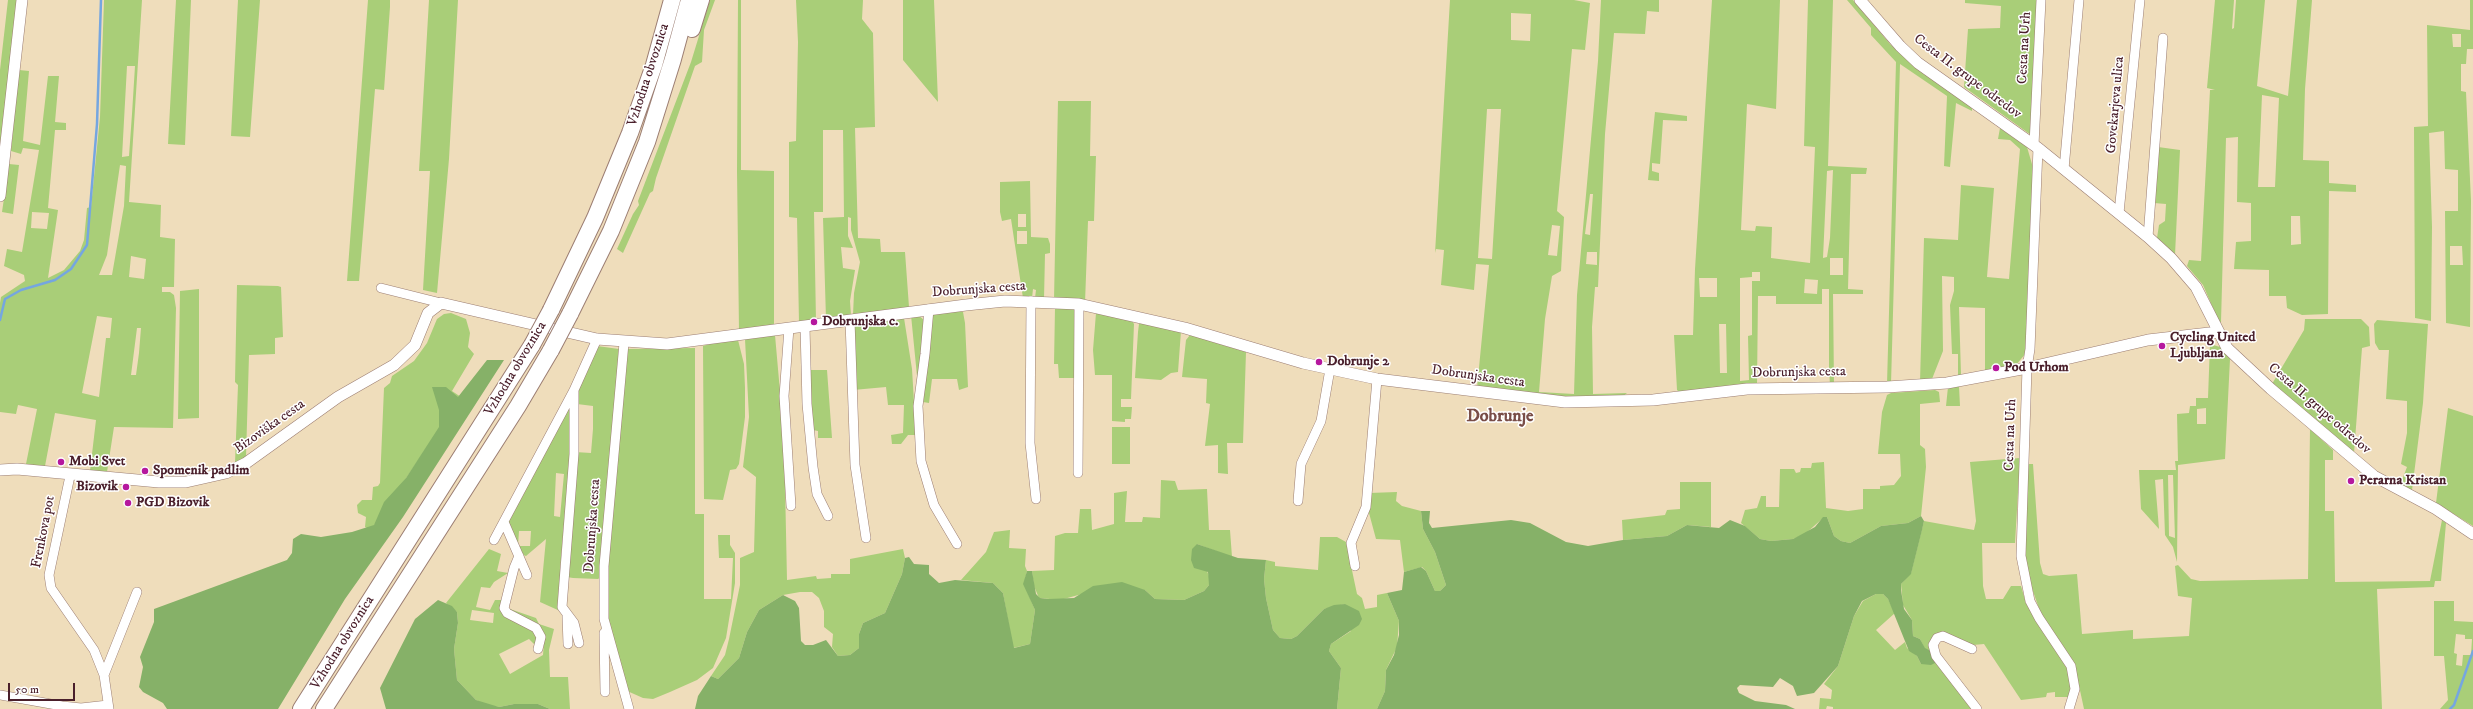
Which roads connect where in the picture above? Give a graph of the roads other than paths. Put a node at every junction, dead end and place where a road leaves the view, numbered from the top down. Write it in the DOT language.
graph roads {
  1 [pos="22,0"];
  2 [pos="662,0"];
  3 [pos="672,0"];
  4 [pos="689,0"];
  5 [pos="701,0"];
  6 [pos="1860,0"];
  7 [pos="2041,0"];
  8 [pos="2079,0"];
  9 [pos="2140,0"];
  10 [pos="2163,38"];
  11 [pos="645,94"];
  12 [pos="662,97"];
  13 [pos="2036,146"];
  14 [pos="2064,169"];
  15 [pos="0,196"];
  16 [pos="2119,213"];
  17 [pos="2148,237"];
  18 [pos="381,288"];
  19 [pos="1031,301"];
  20 [pos="441,303"];
  21 [pos="1079,304"];
  22 [pos="929,308"];
  23 [pos="850,320"];
  24 [pos="805,327"];
  25 [pos="789,328"];
  26 [pos="2218,332"];
  27 [pos="597,339"];
  28 [pos="624,343"];
  29 [pos="1330,368"];
  30 [pos="2027,368"];
  31 [pos="1377,379"];
  32 [pos="574,390"];
  33 [pos="0,470"];
  34 [pos="1078,473"];
  35 [pos="70,476"];
  36 [pos="1036,498"];
  37 [pos="1298,502"];
  38 [pos="791,506"];
  39 [pos="828,516"];
  40 [pos="504,522"];
  41 [pos="2473,534"];
  42 [pos="866,538"];
  43 [pos="494,540"];
  44 [pos="957,544"];
  45 [pos="519,556"];
  46 [pos="1355,566"];
  47 [pos="527,575"];
  48 [pos="137,592"];
  49 [pos="567,616"];
  50 [pos="604,619"];
  51 [pos="579,643"];
  52 [pos="568,644"];
  53 [pos="538,649"];
  54 [pos="1972,649"];
  55 [pos="104,675"];
  56 [pos="605,692"];
  57 [pos="0,695"];
  58 [pos="109,707"];
  59 [pos="301,709"];
  60 [pos="324,709"];
  61 [pos="629,709"];
  62 [pos="1976,709"];
  63 [pos="2069,709"];
  1 -- 15 [label="street"];
  2 -- 11 [label="highway"];
  3 -- 11 [label="highway, Vzhodna obvoznica"];
  4 -- 12 [label="highway, Vzhodna obvoznica"];
  5 -- 12 [label="highway"];
  6 -- 13 [label="street, Cesta II. grupe odredov"];
  7 -- 13 [label="street, Cesta na Urh"];
  8 -- 14 [label="street"];
  9 -- 16 [label="street, Govekarjeva ulica"];
  10 -- 17 [label="street"];
  11 -- 59 [label="highway, Vzhodna obvoznica, bridge"];
  12 -- 60 [label="highway, Vzhodna obvoznica, bridge"];
  13 -- 14 [label="street, Cesta II. grupe odredov"];
  13 -- 30 [label="street, Cesta na Urh"];
  14 -- 16 [label="street, Cesta II. grupe odredov"];
  16 -- 17 [label="street, Cesta II. grupe odredov"];
  17 -- 26 [label="street, Cesta II. grupe odredov"];
  18 -- 20 [label="street"];
  19 -- 21 [label="street, Dobrunjska cesta"];
  19 -- 22 [label="street, Dobrunjska cesta"];
  19 -- 36 [label="street"];
  20 -- 27 [label="street, Dobrunjska cesta"];
  20 -- 35 [label="street, Bizoviška cesta"];
  21 -- 29 [label="street, Dobrunjska cesta"];
  21 -- 34 [label="street"];
  22 -- 23 [label="street, Dobrunjska cesta"];
  22 -- 44 [label="street"];
  23 -- 24 [label="street, Dobrunjska cesta"];
  23 -- 42 [label="street"];
  24 -- 25 [label="street, Dobrunjska cesta"];
  24 -- 39 [label="street"];
  25 -- 28 [label="street, Dobrunjska cesta"];
  25 -- 38 [label="street"];
  26 -- 30 [label="street, Dobrunjska cesta"];
  26 -- 41 [label="street, Cesta II. grupe odredov"];
  27 -- 28 [label="street, Dobrunjska cesta"];
  27 -- 32 [label="street"];
  28 -- 50 [label="street, Dobrunjska cesta"];
  29 -- 31 [label="street, Dobrunjska cesta"];
  29 -- 37 [label="street"];
  30 -- 31 [label="street, Dobrunjska cesta"];
  30 -- 63 [label="street, Cesta na Urh"];
  31 -- 46 [label="street"];
  32 -- 40 [label="street"];
  32 -- 49 [label="street"];
  33 -- 35 [label="street, Bizoviška cesta"];
  35 -- 55 [label="street, Frenkova pot"];
  40 -- 43 [label="street"];
  40 -- 45 [label="street"];
  45 -- 47 [label="street"];
  45 -- 53 [label="street"];
  48 -- 55 [label="street, Frenkova pot"];
  49 -- 51 [label="street"];
  49 -- 52 [label="street"];
  50 -- 56 [label="street"];
  50 -- 61 [label="street, Dobrunjska cesta"];
  54 -- 62 [label="street"];
  55 -- 58 [label="street, Frenkova pot"];
  57 -- 58 [label="street, Frenkova pot"];
}
